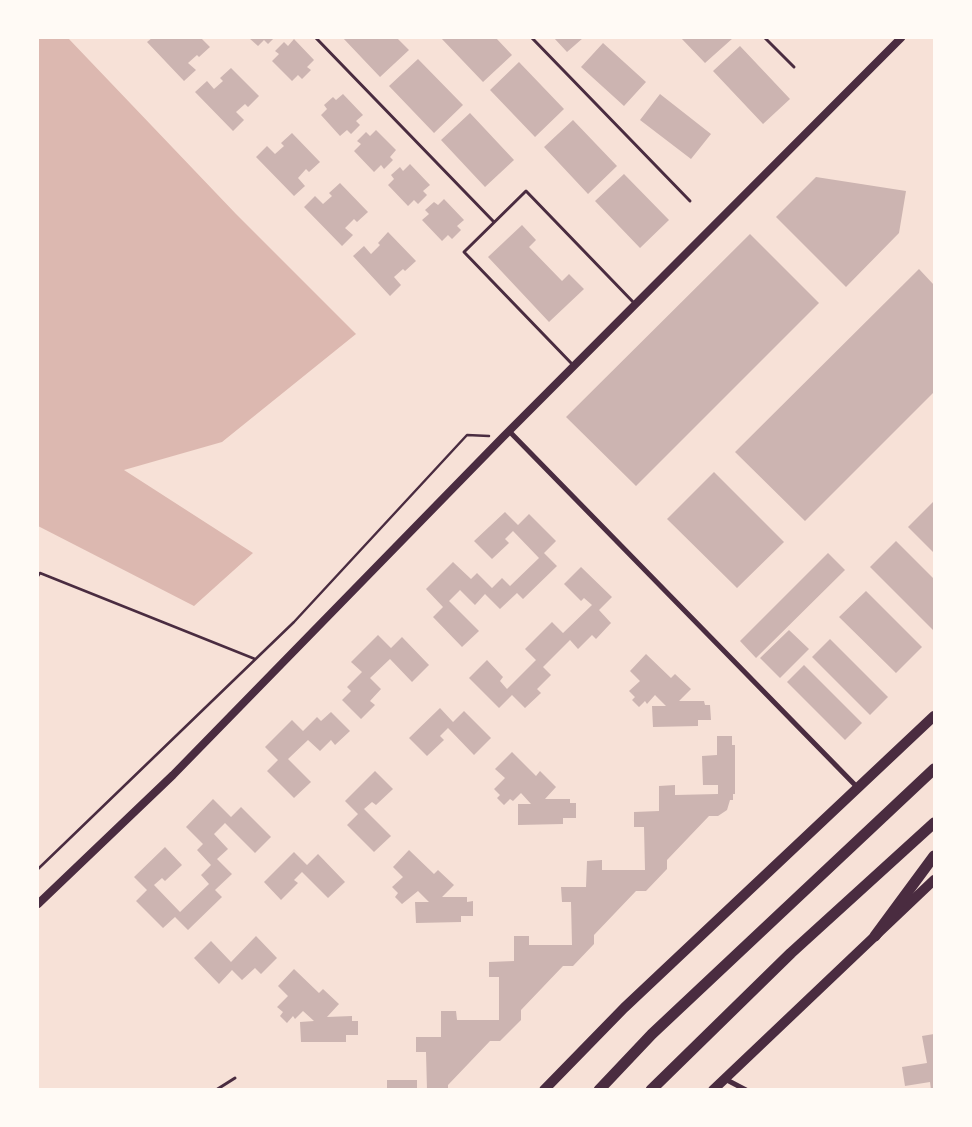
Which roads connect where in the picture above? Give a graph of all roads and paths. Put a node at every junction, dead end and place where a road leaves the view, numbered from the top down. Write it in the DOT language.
graph roads {
  1 [pos="316,38"];
  2 [pos="532,38"];
  3 [pos="765,38"];
  4 [pos="901,38"];
  5 [pos="794,67"];
  6 [pos="690,200"];
  7 [pos="494,222"];
  8 [pos="635,304"];
  9 [pos="574,366"];
  10 [pos="506,434"];
  11 [pos="38,576"];
  12 [pos="255,659"];
  13 [pos="934,716"];
  14 [pos="934,769"];
  15 [pos="858,788"];
  16 [pos="934,823"];
  17 [pos="934,856"];
  18 [pos="38,869"];
  19 [pos="934,880"];
  20 [pos="38,904"];
  21 [pos="876,936"];
  22 [pos="235,1078"];
  23 [pos="725,1078"];
  24 [pos="216,1090"];
  25 [pos="544,1090"];
  26 [pos="599,1090"];
  27 [pos="651,1090"];
  28 [pos="713,1090"];
  29 [pos="746,1090"];
  1 -- 7 [label="lane"];
  2 -- 6 [label="lane"];
  3 -- 5 [label="lane"];
  4 -- 8 [label="street"];
  7 -- 8 [label="lane"];
  7 -- 9 [label="lane"];
  8 -- 9 [label="street"];
  9 -- 10 [label="street"];
  10 -- 12 [label="path"];
  10 -- 15 [label="street"];
  10 -- 20 [label="street"];
  11 -- 12 [label="path"];
  12 -- 18 [label="path"];
  13 -- 15 [label="main road"];
  14 -- 26 [label="highway"];
  15 -- 25 [label="main road"];
  16 -- 27 [label="highway"];
  17 -- 21 [label="highway"];
  19 -- 21 [label="main road"];
  21 -- 23 [label="main road"];
  22 -- 24 [label="lane"];
  23 -- 28 [label="main road"];
  23 -- 29 [label="street"];
}
